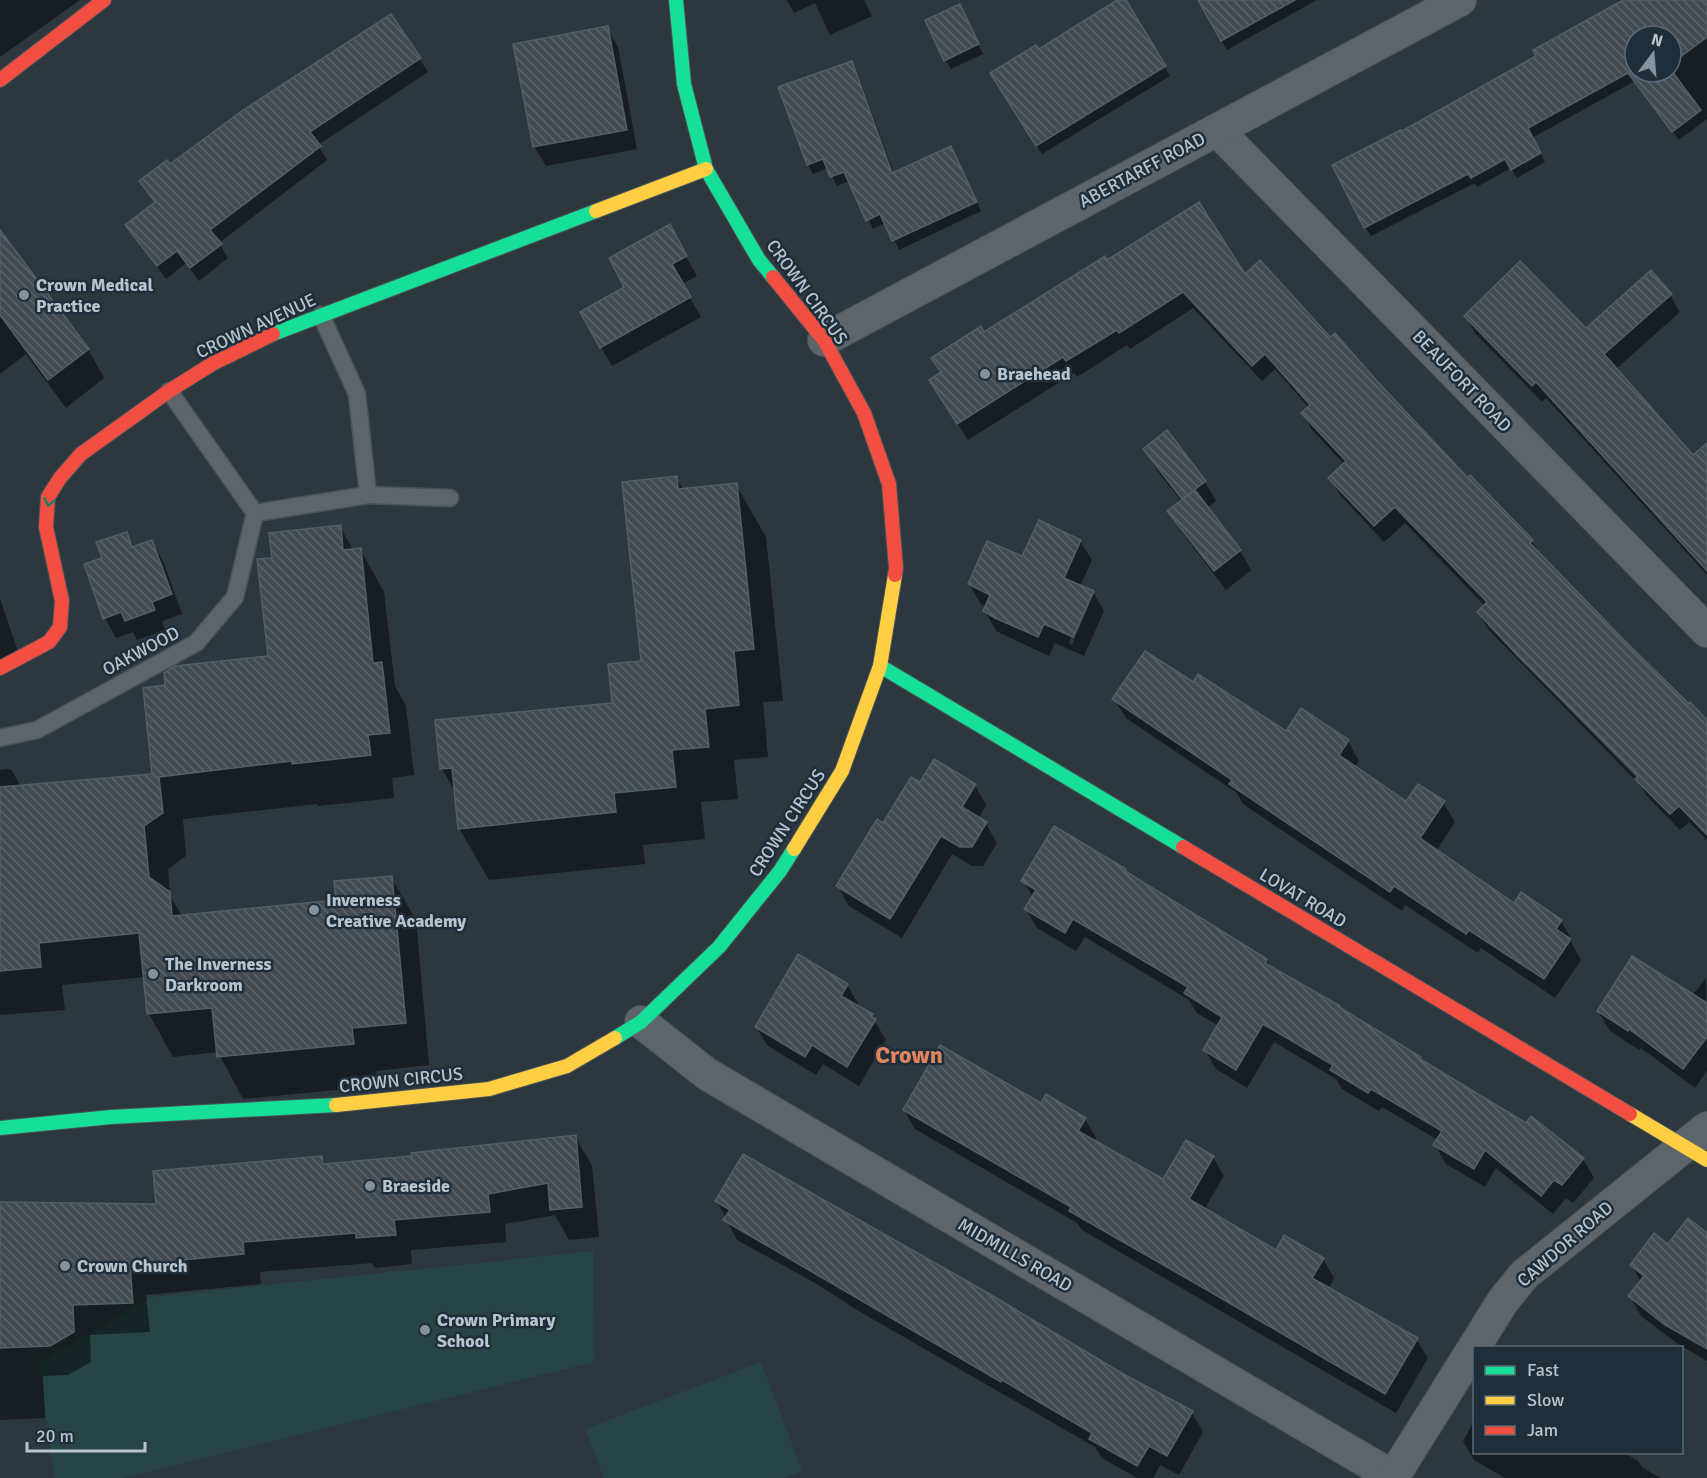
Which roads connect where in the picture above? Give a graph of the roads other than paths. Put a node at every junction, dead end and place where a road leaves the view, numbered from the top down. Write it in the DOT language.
graph roads {
  1 [pos="104,0"];
  2 [pos="676,0"];
  3 [pos="1460,0"];
  4 [pos="0,80"];
  5 [pos="1217,130"];
  6 [pos="706,170"];
  7 [pos="321,315"];
  8 [pos="824,340"];
  9 [pos="169,391"];
  10 [pos="368,495"];
  11 [pos="450,498"];
  12 [pos="255,513"];
  13 [pos="1707,632"];
  14 [pos="880,666"];
  15 [pos="0,668"];
  16 [pos="0,738"];
  17 [pos="641,1022"];
  18 [pos="0,1128"];
  19 [pos="1699,1144"];
  20 [pos="1475,1346"];
  21 [pos="1473,1350"];
  22 [pos="1394,1478"];
  1 -- 4 [label="street"];
  2 -- 6 [label="street, CROWN CIRCUS"];
  3 -- 5 [label="street, ABERTARFF ROAD"];
  5 -- 8 [label="street, ABERTARFF ROAD"];
  5 -- 13 [label="street, BEAUFORT ROAD"];
  6 -- 7 [label="street, CROWN AVENUE"];
  6 -- 8 [label="street, CROWN CIRCUS"];
  7 -- 9 [label="street, CROWN AVENUE"];
  7 -- 10 [label="lane"];
  8 -- 14 [label="street, CROWN CIRCUS"];
  9 -- 12 [label="lane"];
  9 -- 15 [label="street, CROWN AVENUE, one-way"];
  10 -- 11 [label="lane"];
  10 -- 12 [label="lane"];
  12 -- 16 [label="lane, OAKWOOD"];
  14 -- 17 [label="street, CROWN CIRCUS"];
  14 -- 19 [label="street, LOVAT ROAD"];
  17 -- 18 [label="street, CROWN CIRCUS"];
  17 -- 22 [label="street, MIDMILLS ROAD"];
  19 -- 20 [label="street, CAWDOR ROAD"];
  21 -- 22 [label="street, CAWDOR ROAD"];
}
